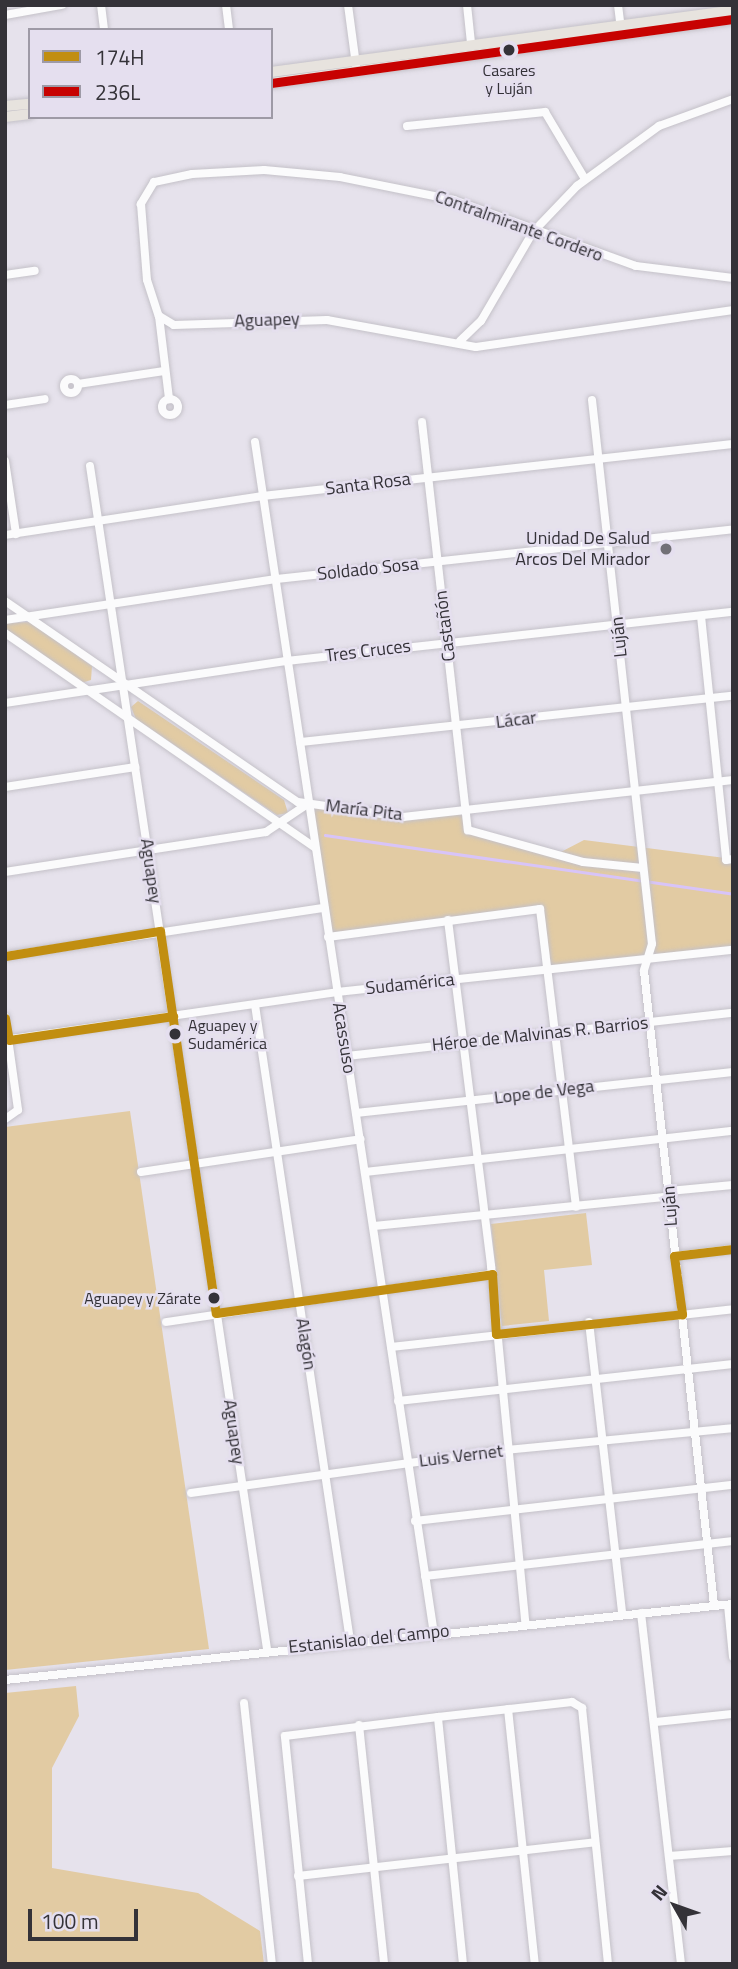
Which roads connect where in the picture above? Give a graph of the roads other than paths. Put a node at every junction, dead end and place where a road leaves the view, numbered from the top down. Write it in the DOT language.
graph roads {
  1 [pos="62,5"];
  2 [pos="101,5"];
  3 [pos="226,5"];
  4 [pos="348,5"];
  5 [pos="467,5"];
  6 [pos="618,5"];
  7 [pos="733,10"];
  8 [pos="5,15"];
  9 [pos="733,19"];
  10 [pos="104,28"];
  11 [pos="229,28"];
  12 [pos="621,30"];
  13 [pos="471,44"];
  14 [pos="356,66"];
  15 [pos="273,72"];
  16 [pos="273,83"];
  17 [pos="733,99"];
  18 [pos="28,104"];
  19 [pos="5,106"];
  20 [pos="28,114"];
  21 [pos="5,117"];
  22 [pos="407,126"];
  23 [pos="585,178"];
  24 [pos="533,232"];
  25 [pos="35,271"];
  26 [pos="5,275"];
  27 [pos="733,278"];
  28 [pos="733,310"];
  29 [pos="159,316"];
  30 [pos="460,341"];
  31 [pos="164,371"];
  32 [pos="78,384"];
  33 [pos="45,399"];
  34 [pos="169,400"];
  35 [pos="592,400"];
  36 [pos="5,405"];
  37 [pos="422,422"];
  38 [pos="255,442"];
  39 [pos="733,444"];
  40 [pos="599,459"];
  41 [pos="5,461"];
  42 [pos="90,466"];
  43 [pos="427,477"];
  44 [pos="262,496"];
  45 [pos="98,522"];
  46 [pos="733,529"];
  47 [pos="16,534"];
  48 [pos="5,536"];
  49 [pos="608,543"];
  50 [pos="438,561"];
  51 [pos="276,579"];
  52 [pos="5,601"];
  53 [pos="110,603"];
  54 [pos="733,612"];
  55 [pos="701,616"];
  56 [pos="29,617"];
  57 [pos="5,620"];
  58 [pos="618,625"];
  59 [pos="5,633"];
  60 [pos="447,642"];
  61 [pos="286,661"];
  62 [pos="124,685"];
  63 [pos="88,690"];
  64 [pos="733,696"];
  65 [pos="710,698"];
  66 [pos="5,703"];
  67 [pos="625,707"];
  68 [pos="129,719"];
  69 [pos="457,726"];
  70 [pos="300,742"];
  71 [pos="135,767"];
  72 [pos="733,780"];
  73 [pos="718,782"];
  74 [pos="5,787"];
  75 [pos="635,790"];
  76 [pos="309,803"];
  77 [pos="467,808"];
  78 [pos="282,823"];
  79 [pos="314,847"];
  80 [pos="148,850"];
  81 [pos="729,860"];
  82 [pos="644,871"];
  83 [pos="5,872"];
  84 [pos="324,908"];
  85 [pos="447,920"];
  86 [pos="160,932"];
  87 [pos="328,937"];
  88 [pos="733,950"];
  89 [pos="5,956"];
  90 [pos="649,958"];
  91 [pos="548,969"];
  92 [pos="453,979"];
  93 [pos="337,992"];
  94 [pos="255,1005"];
  95 [pos="733,1013"];
  96 [pos="173,1016"];
  97 [pos="5,1017"];
  98 [pos="650,1022"];
  99 [pos="558,1032"];
  100 [pos="7,1040"];
  101 [pos="462,1043"];
  102 [pos="347,1056"];
  103 [pos="733,1072"];
  104 [pos="657,1080"];
  105 [pos="564,1090"];
  106 [pos="468,1101"];
  107 [pos="356,1113"];
  108 [pos="5,1119"];
  109 [pos="733,1131"];
  110 [pos="360,1139"];
  111 [pos="663,1139"];
  112 [pos="570,1149"];
  113 [pos="276,1151"];
  114 [pos="476,1160"];
  115 [pos="195,1164"];
  116 [pos="141,1172"];
  117 [pos="365,1172"];
  118 [pos="733,1185"];
  119 [pos="668,1194"];
  120 [pos="576,1207"];
  121 [pos="485,1217"];
  122 [pos="374,1226"];
  123 [pos="733,1249"];
  124 [pos="674,1256"];
  125 [pos="492,1274"];
  126 [pos="382,1287"];
  127 [pos="299,1300"];
  128 [pos="733,1309"];
  129 [pos="216,1313"];
  130 [pos="682,1314"];
  131 [pos="166,1322"];
  132 [pos="589,1322"];
  133 [pos="496,1334"];
  134 [pos="391,1347"];
  135 [pos="733,1364"];
  136 [pos="689,1369"];
  137 [pos="595,1380"];
  138 [pos="501,1389"];
  139 [pos="398,1401"];
  140 [pos="733,1428"];
  141 [pos="696,1430"];
  142 [pos="602,1441"];
  143 [pos="506,1450"];
  144 [pos="408,1463"];
  145 [pos="326,1475"];
  146 [pos="733,1485"];
  147 [pos="242,1486"];
  148 [pos="702,1489"];
  149 [pos="191,1493"];
  150 [pos="608,1499"];
  151 [pos="514,1510"];
  152 [pos="415,1521"];
  153 [pos="733,1541"];
  154 [pos="709,1544"];
  155 [pos="614,1555"];
  156 [pos="520,1565"];
  157 [pos="425,1576"];
  158 [pos="714,1605"];
  159 [pos="730,1605"];
  160 [pos="622,1613"];
  161 [pos="641,1613"];
  162 [pos="525,1622"];
  163 [pos="434,1633"];
  164 [pos="350,1641"];
  165 [pos="267,1649"];
  166 [pos="733,1657"];
  167 [pos="5,1680"];
  168 [pos="244,1703"];
  169 [pos="508,1709"];
  170 [pos="733,1714"];
  171 [pos="438,1717"];
  172 [pos="655,1722"];
  173 [pos="359,1725"];
  174 [pos="595,1842"];
  175 [pos="523,1850"];
  176 [pos="733,1851"];
  177 [pos="669,1856"];
  178 [pos="451,1858"];
  179 [pos="373,1867"];
  180 [pos="298,1876"];
  181 [pos="272,1964"];
  182 [pos="307,1964"];
  183 [pos="384,1964"];
  184 [pos="463,1964"];
  185 [pos="536,1964"];
  186 [pos="608,1964"];
  187 [pos="681,1964"];
  1 -- 8 [label="street"];
  2 -- 10 [label="street"];
  3 -- 11 [label="street"];
  4 -- 14 [label="street"];
  5 -- 13 [label="street"];
  6 -- 12 [label="street"];
  7 -- 12 [label="main road"];
  9 -- 12 [label="main road"];
  12 -- 13 [label="main road"];
  12 -- 14 [label="main road"];
  13 -- 14 [label="main road"];
  14 -- 15 [label="main road"];
  14 -- 16 [label="main road"];
  17 -- 23 [label="street"];
  18 -- 19 [label="main road"];
  20 -- 21 [label="main road"];
  22 -- 23 [label="street"];
  23 -- 24 [label="street"];
  24 -- 27 [label="street, Contralmirante Cordero"];
  24 -- 29 [label="street, Contralmirante Cordero"];
  24 -- 30 [label="street"];
  25 -- 26 [label="street"];
  28 -- 30 [label="street, Aguapey"];
  29 -- 30 [label="street, Aguapey"];
  29 -- 31 [label="street"];
  31 -- 32 [label="street"];
  31 -- 34 [label="street"];
  33 -- 36 [label="street"];
  35 -- 40 [label="street, Luján"];
  37 -- 43 [label="street, Castañón"];
  38 -- 44 [label="street, Acassuso"];
  39 -- 40 [label="street, Santa Rosa"];
  40 -- 43 [label="street, Santa Rosa"];
  40 -- 49 [label="street, Luján"];
  41 -- 47 [label="street"];
  42 -- 45 [label="street, Aguapey"];
  43 -- 44 [label="street, Santa Rosa"];
  43 -- 50 [label="street, Castañón"];
  44 -- 45 [label="street, Santa Rosa"];
  44 -- 51 [label="street, Acassuso"];
  45 -- 47 [label="street, Santa Rosa"];
  45 -- 53 [label="street, Aguapey"];
  46 -- 49 [label="street, Soldado Sosa"];
  47 -- 48 [label="street, Santa Rosa"];
  49 -- 50 [label="street, Soldado Sosa"];
  49 -- 58 [label="street, Luján"];
  50 -- 51 [label="street, Soldado Sosa"];
  50 -- 60 [label="street, Castañón"];
  51 -- 53 [label="street, Soldado Sosa"];
  51 -- 61 [label="street, Acassuso"];
  52 -- 56 [label="street"];
  53 -- 56 [label="street, Soldado Sosa"];
  53 -- 62 [label="street, Aguapey"];
  54 -- 55 [label="street, Tres Cruces"];
  55 -- 58 [label="street, Tres Cruces"];
  55 -- 65 [label="street"];
  56 -- 57 [label="street, Soldado Sosa"];
  56 -- 62 [label="street"];
  58 -- 60 [label="street, Tres Cruces"];
  58 -- 67 [label="street, Luján"];
  59 -- 63 [label="street"];
  60 -- 61 [label="street, Tres Cruces"];
  60 -- 69 [label="street, Castañón"];
  61 -- 62 [label="street, Tres Cruces"];
  61 -- 70 [label="street, Acassuso"];
  62 -- 63 [label="street, Tres Cruces"];
  62 -- 68 [label="street, Aguapey"];
  62 -- 76 [label="street"];
  63 -- 66 [label="street, Tres Cruces"];
  63 -- 68 [label="street"];
  64 -- 65 [label="street, Lácar"];
  65 -- 67 [label="street, Lácar"];
  65 -- 73 [label="street"];
  67 -- 69 [label="street, Lácar"];
  67 -- 75 [label="street, Luján"];
  68 -- 71 [label="street, Aguapey"];
  68 -- 78 [label="street"];
  69 -- 70 [label="street, Lácar"];
  69 -- 77 [label="street, Castañón"];
  70 -- 76 [label="street, Acassuso"];
  71 -- 74 [label="street"];
  71 -- 80 [label="street, Aguapey"];
  72 -- 73 [label="street, María Pita"];
  73 -- 75 [label="street, María Pita"];
  73 -- 81 [label="street"];
  75 -- 77 [label="street, María Pita"];
  75 -- 82 [label="street, Luján"];
  76 -- 77 [label="street, María Pita"];
  76 -- 78 [label="street, María Pita"];
  76 -- 79 [label="street, Acassuso"];
  77 -- 82 [label="street, Castañón"];
  78 -- 79 [label="street"];
  78 -- 80 [label="street, María Pita"];
  79 -- 84 [label="street, Acassuso"];
  80 -- 83 [label="street, María Pita"];
  80 -- 86 [label="street, Aguapey"];
  82 -- 90 [label="street, Luján"];
  84 -- 86 [label="street"];
  84 -- 87 [label="street, Acassuso"];
  85 -- 87 [label="street"];
  85 -- 91 [label="street"];
  85 -- 92 [label="street"];
  86 -- 89 [label="street"];
  86 -- 96 [label="street, Aguapey"];
  87 -- 93 [label="street, Acassuso"];
  88 -- 90 [label="street, Sudamérica"];
  90 -- 91 [label="street, Sudamérica"];
  90 -- 98 [label="street, Luján"];
  91 -- 92 [label="street, Sudamérica"];
  91 -- 99 [label="street"];
  92 -- 93 [label="street, Sudamérica"];
  92 -- 101 [label="street"];
  93 -- 94 [label="street, Sudamérica"];
  93 -- 102 [label="street, Acassuso"];
  94 -- 96 [label="street, Sudamérica"];
  94 -- 113 [label="street, Alagón"];
  95 -- 98 [label="street, Héroe de Malvinas R. Barrios"];
  96 -- 100 [label="street, Sudamérica"];
  96 -- 115 [label="street, Aguapey"];
  97 -- 100 [label="street"];
  98 -- 99 [label="street, Héroe de Malvinas R. Barrios"];
  98 -- 104 [label="street, Luján"];
  99 -- 101 [label="street, Héroe de Malvinas R. Barrios"];
  99 -- 105 [label="street"];
  100 -- 108 [label="street"];
  101 -- 102 [label="street, Héroe de Malvinas R. Barrios"];
  101 -- 106 [label="street"];
  102 -- 107 [label="street, Acassuso"];
  103 -- 104 [label="street, Lope de Vega"];
  104 -- 105 [label="street, Lope de Vega"];
  104 -- 111 [label="street, Luján"];
  105 -- 106 [label="street, Lope de Vega"];
  105 -- 112 [label="street"];
  106 -- 107 [label="street, Lope de Vega"];
  106 -- 114 [label="street"];
  107 -- 110 [label="street, Acassuso"];
  109 -- 111 [label="street"];
  110 -- 113 [label="street"];
  110 -- 117 [label="street, Acassuso"];
  111 -- 112 [label="street"];
  111 -- 119 [label="street, Luján"];
  112 -- 114 [label="street"];
  112 -- 120 [label="street"];
  113 -- 115 [label="street"];
  113 -- 127 [label="street, Alagón"];
  114 -- 117 [label="street"];
  114 -- 121 [label="street"];
  115 -- 116 [label="street"];
  115 -- 129 [label="street, Aguapey"];
  117 -- 122 [label="street, Acassuso"];
  118 -- 119 [label="street"];
  119 -- 120 [label="street"];
  119 -- 124 [label="street, Luján"];
  120 -- 121 [label="street"];
  121 -- 122 [label="street"];
  121 -- 125 [label="street"];
  122 -- 126 [label="street, Acassuso"];
  123 -- 124 [label="street"];
  124 -- 130 [label="street, Luján"];
  125 -- 126 [label="street"];
  125 -- 133 [label="street"];
  126 -- 127 [label="street"];
  126 -- 134 [label="street, Acassuso"];
  127 -- 129 [label="street"];
  127 -- 145 [label="street, Alagón"];
  128 -- 130 [label="street"];
  129 -- 131 [label="street"];
  129 -- 147 [label="street, Aguapey"];
  130 -- 132 [label="street"];
  130 -- 136 [label="street, Luján"];
  132 -- 133 [label="street"];
  132 -- 137 [label="street"];
  133 -- 134 [label="street"];
  133 -- 138 [label="street"];
  134 -- 139 [label="street, Acassuso"];
  135 -- 136 [label="street"];
  136 -- 137 [label="street"];
  136 -- 141 [label="street, Luján"];
  137 -- 138 [label="street"];
  137 -- 142 [label="street"];
  138 -- 139 [label="street"];
  138 -- 143 [label="street"];
  139 -- 144 [label="street, Acassuso"];
  140 -- 141 [label="street, Luis Vernet"];
  141 -- 142 [label="street, Luis Vernet"];
  141 -- 148 [label="street, Luján"];
  142 -- 143 [label="street, Luis Vernet"];
  142 -- 150 [label="street"];
  143 -- 144 [label="street, Luis Vernet"];
  143 -- 151 [label="street"];
  144 -- 145 [label="street, Luis Vernet"];
  144 -- 152 [label="street, Acassuso"];
  145 -- 147 [label="street, Luis Vernet"];
  145 -- 164 [label="street, Alagón"];
  146 -- 148 [label="street"];
  147 -- 149 [label="street, Luis Vernet"];
  147 -- 165 [label="street, Aguapey"];
  148 -- 150 [label="street"];
  148 -- 154 [label="street, Luján"];
  150 -- 151 [label="street"];
  150 -- 155 [label="street"];
  151 -- 152 [label="street"];
  151 -- 156 [label="street"];
  152 -- 157 [label="street, Acassuso"];
  153 -- 154 [label="street"];
  154 -- 155 [label="street"];
  154 -- 158 [label="street, Luján"];
  155 -- 156 [label="street"];
  155 -- 160 [label="street"];
  156 -- 157 [label="street"];
  156 -- 162 [label="street"];
  157 -- 163 [label="street, Acassuso"];
  158 -- 159 [label="street, Estanislao del Campo"];
  158 -- 161 [label="street, Estanislao del Campo"];
  159 -- 166 [label="street"];
  160 -- 161 [label="street, Estanislao del Campo"];
  160 -- 162 [label="street, Estanislao del Campo"];
  161 -- 172 [label="street"];
  162 -- 163 [label="street, Estanislao del Campo"];
  163 -- 164 [label="street, Estanislao del Campo"];
  164 -- 165 [label="street, Estanislao del Campo"];
  165 -- 167 [label="street, Estanislao del Campo"];
  168 -- 181 [label="street"];
  169 -- 171 [label="street"];
  169 -- 174 [label="street"];
  169 -- 175 [label="street"];
  170 -- 172 [label="street"];
  171 -- 173 [label="street"];
  171 -- 178 [label="street"];
  172 -- 177 [label="street"];
  173 -- 179 [label="street"];
  173 -- 180 [label="street"];
  174 -- 175 [label="street"];
  174 -- 186 [label="street"];
  175 -- 178 [label="street"];
  175 -- 185 [label="street"];
  176 -- 177 [label="street"];
  177 -- 187 [label="street"];
  178 -- 179 [label="street"];
  178 -- 184 [label="street"];
  179 -- 180 [label="street"];
  179 -- 183 [label="street"];
  180 -- 182 [label="street"];
}
